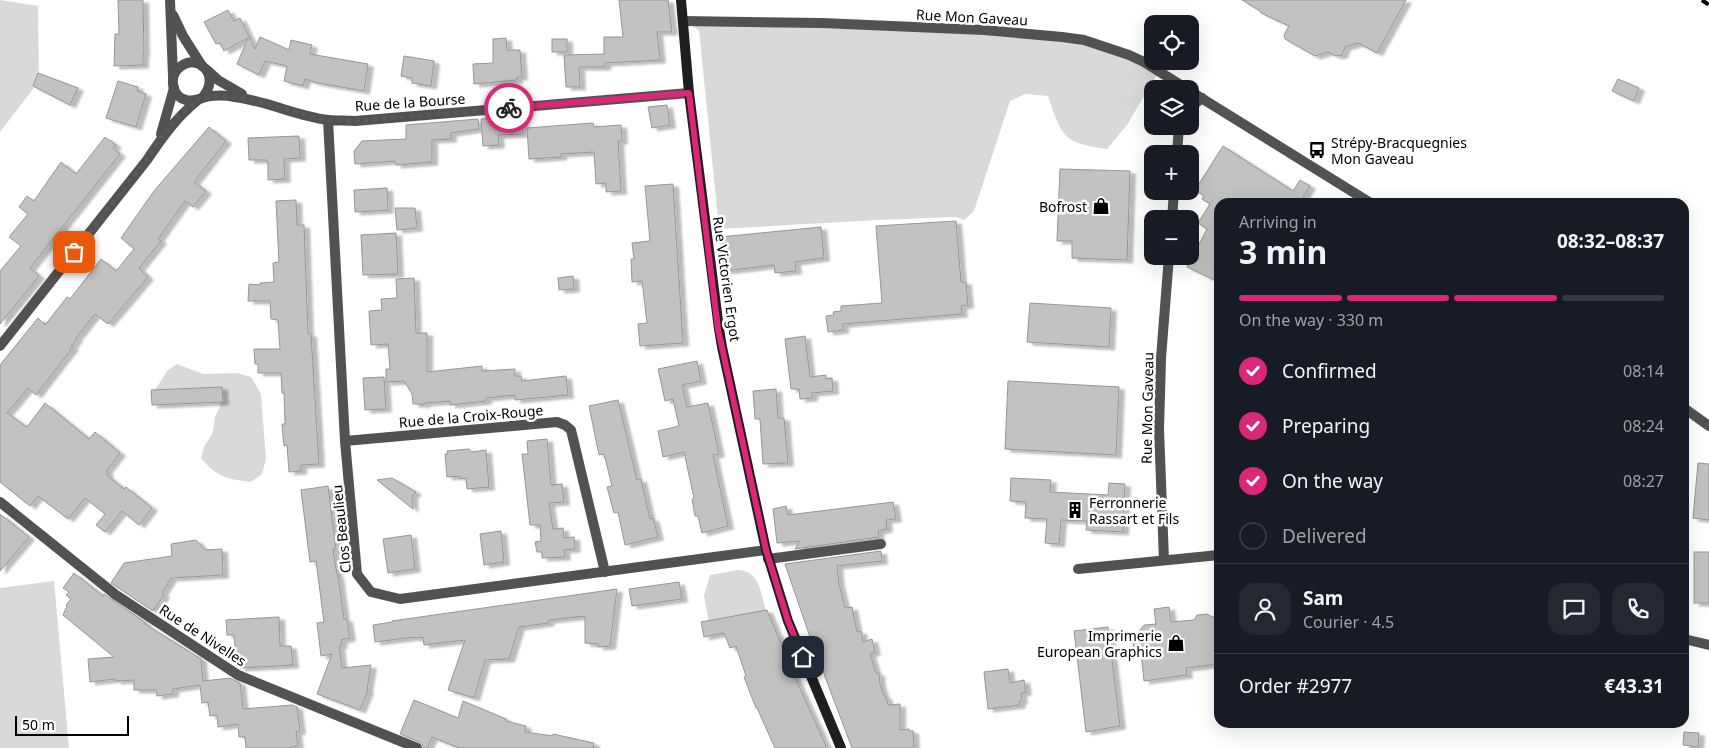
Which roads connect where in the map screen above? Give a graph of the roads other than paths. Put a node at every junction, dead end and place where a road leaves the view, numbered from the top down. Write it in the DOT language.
graph roads {
  1 [pos="681,0"];
  2 [pos="171,5"];
  3 [pos="683,20"];
  4 [pos="204,68"];
  5 [pos="1172,80"];
  6 [pos="173,82"];
  7 [pos="689,93"];
  8 [pos="1199,96"];
  9 [pos="1202,98"];
  10 [pos="200,99"];
  11 [pos="254,100"];
  12 [pos="1199,100"];
  13 [pos="328,120"];
  14 [pos="159,140"];
  15 [pos="1363,198"];
  16 [pos="1168,265"];
  17 [pos="0,346"];
  18 [pos="1689,412"];
  19 [pos="1709,426"];
  20 [pos="346,441"];
  21 [pos="0,502"];
  22 [pos="881,544"];
  23 [pos="767,554"];
  24 [pos="1214,555"];
  25 [pos="1164,560"];
  26 [pos="1078,569"];
  27 [pos="605,572"];
  28 [pos="1689,640"];
  29 [pos="1709,646"];
  30 [pos="417,748"];
  31 [pos="841,748"];
  1 -- 3 [label="street, Rue Victorien Ergot"];
  2 -- 4 [label="street, Rue de la Bourse"];
  2 -- 6 [label="street, Rue de la Bourse"];
  3 -- 5 [label="street, Rue Mon Gaveau"];
  3 -- 7 [label="street, Rue Victorien Ergot"];
  4 -- 6 [label="street"];
  4 -- 10 [label="street"];
  4 -- 11 [label="street, Rue de la Bourse"];
  6 -- 10 [label="street"];
  6 -- 14 [label="street, Rue de la Bourse"];
  7 -- 13 [label="street, Rue de la Bourse"];
  7 -- 23 [label="street, Rue Victorien Ergot"];
  8 -- 9 [label="street, Rue Mon Gaveau"];
  9 -- 12 [label="street"];
  9 -- 15 [label="street, Rue Mon Gaveau"];
  10 -- 11 [label="street, Rue de la Bourse"];
  10 -- 14 [label="street"];
  11 -- 13 [label="street, Rue de la Bourse"];
  13 -- 20 [label="street, Clos Beaulieu"];
  14 -- 17 [label="street"];
  16 -- 25 [label="street, Rue Mon Gaveau"];
  18 -- 19 [label="street"];
  20 -- 27 [label="street, Rue de la Croix-Rouge"];
  20 -- 27 [label="street, Clos Beaulieu"];
  21 -- 30 [label="street, Rue de Nivelles"];
  22 -- 23 [label="street"];
  23 -- 27 [label="street, Clos Beaulieu"];
  23 -- 31 [label="street, Rue Victorien Ergot"];
  24 -- 25 [label="street"];
  25 -- 26 [label="street"];
  28 -- 29 [label="street"];
}
